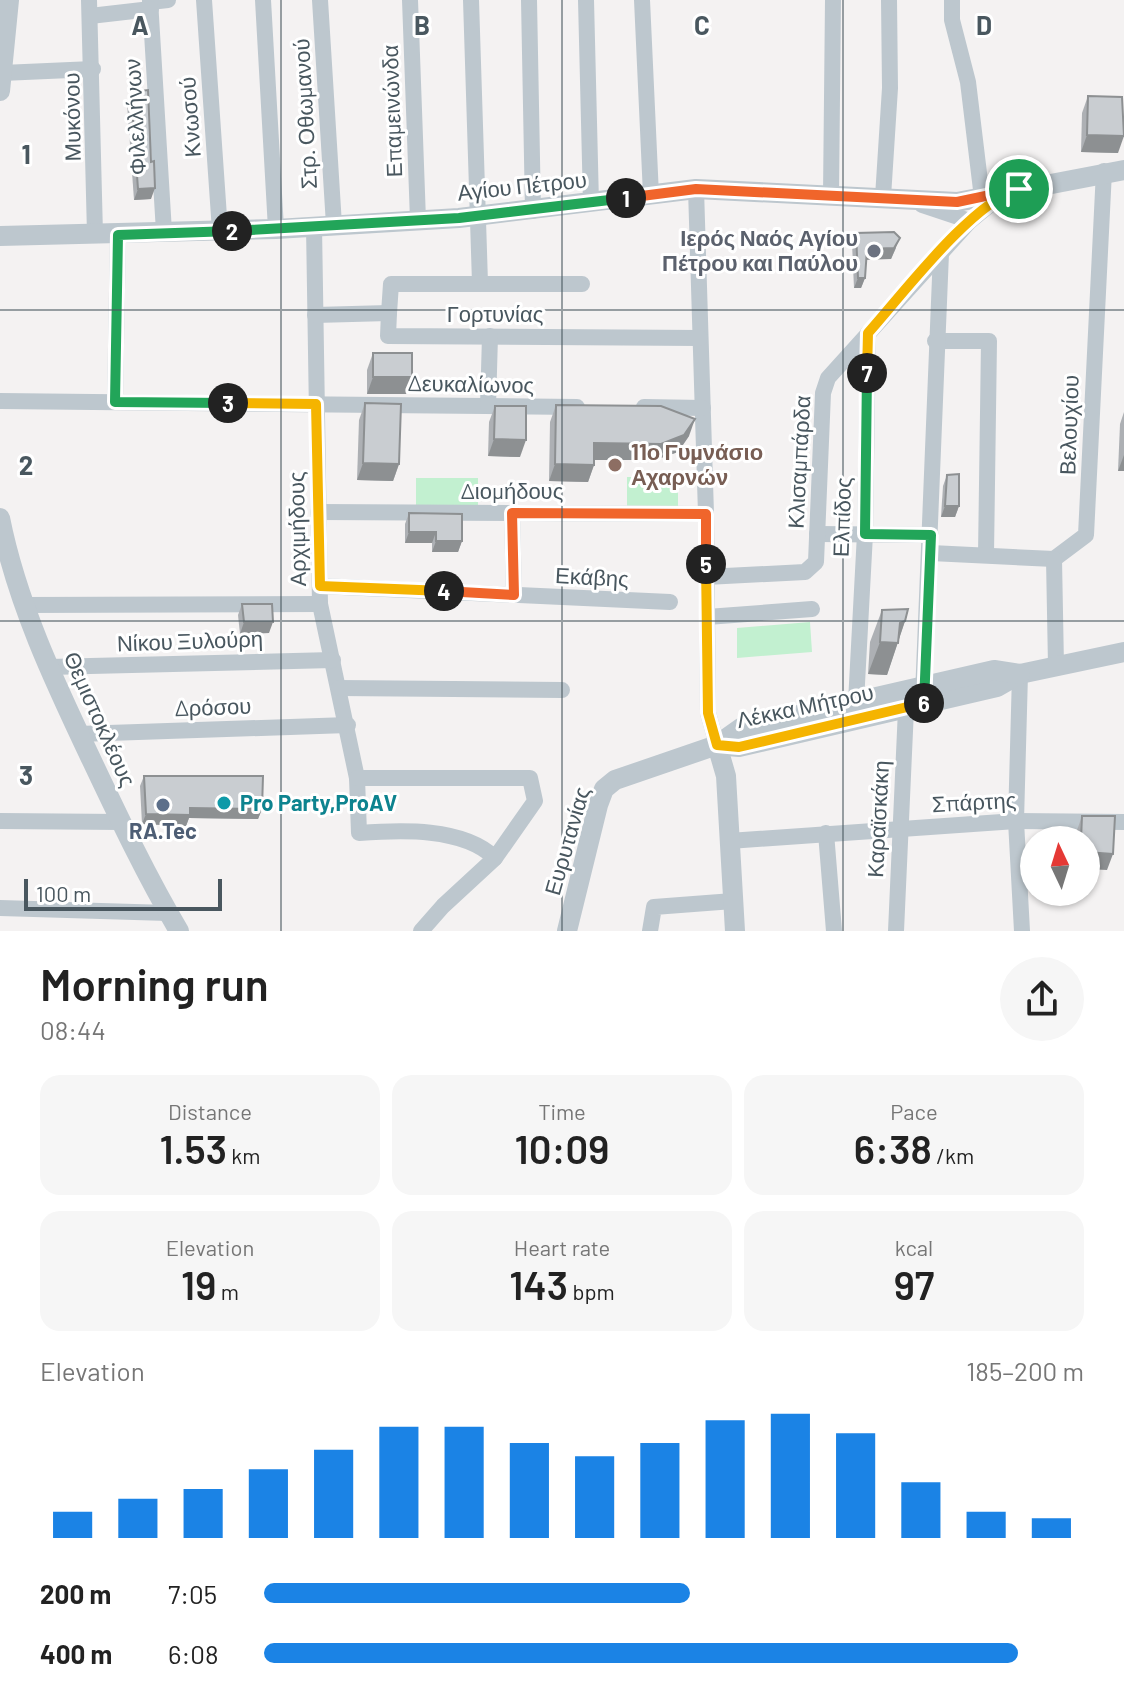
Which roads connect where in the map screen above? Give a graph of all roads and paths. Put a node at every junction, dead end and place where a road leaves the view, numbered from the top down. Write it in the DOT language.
graph roads {
  1 [pos="9,0"];
  2 [pos="168,0"];
  3 [pos="204,0"];
  4 [pos="263,0"];
  5 [pos="320,0"];
  6 [pos="410,0"];
  7 [pos="471,0"];
  8 [pos="529,0"];
  9 [pos="586,0"];
  10 [pos="642,0"];
  11 [pos="833,0"];
  12 [pos="889,0"];
  13 [pos="952,0"];
  14 [pos="150,3"];
  15 [pos="89,8"];
  16 [pos="93,69"];
  17 [pos="1,82"];
  18 [pos="1114,170"];
  19 [pos="696,189"];
  20 [pos="1019,189"];
  21 [pos="651,195"];
  22 [pos="831,195"];
  23 [pos="883,197"];
  24 [pos="982,198"];
  25 [pos="591,203"];
  26 [pos="533,211"];
  27 [pos="478,216"];
  28 [pos="418,220"];
  29 [pos="970,221"];
  30 [pos="0,224"];
  31 [pos="324,225"];
  32 [pos="276,229"];
  33 [pos="220,231"];
  34 [pos="164,232"];
  35 [pos="66,234"];
  36 [pos="95,234"];
  37 [pos="118,235"];
  38 [pos="0,236"];
  39 [pos="941,253"];
  40 [pos="480,283"];
  41 [pos="582,284"];
  42 [pos="389,313"];
  43 [pos="315,315"];
  44 [pos="868,333"];
  45 [pos="490,336"];
  46 [pos="700,338"];
  47 [pos="935,341"];
  48 [pos="0,401"];
  49 [pos="115,402"];
  50 [pos="316,404"];
  51 [pos="488,406"];
  52 [pos="595,407"];
  53 [pos="626,407"];
  54 [pos="703,408"];
  55 [pos="318,512"];
  56 [pos="512,513"];
  57 [pos="706,514"];
  58 [pos="0,518"];
  59 [pos="817,534"];
  60 [pos="865,534"];
  61 [pos="931,535"];
  62 [pos="3,546"];
  63 [pos="931,553"];
  64 [pos="986,555"];
  65 [pos="1054,559"];
  66 [pos="706,577"];
  67 [pos="320,586"];
  68 [pos="514,595"];
  69 [pos="670,602"];
  70 [pos="320,604"];
  71 [pos="25,605"];
  72 [pos="812,609"];
  73 [pos="707,617"];
  74 [pos="1124,652"];
  75 [pos="333,660"];
  76 [pos="1056,666"];
  77 [pos="49,667"];
  78 [pos="1020,674"];
  79 [pos="339,688"];
  80 [pos="562,690"];
  81 [pos="918,700"];
  82 [pos="856,702"];
  83 [pos="348,725"];
  84 [pos="79,734"];
  85 [pos="717,745"];
  86 [pos="357,778"];
  87 [pos="0,821"];
  88 [pos="1016,821"];
  89 [pos="121,822"];
  90 [pos="1124,822"];
  91 [pos="898,828"];
  92 [pos="826,833"];
  93 [pos="729,841"];
  94 [pos="495,858"];
  95 [pos="733,901"];
  96 [pos="0,908"];
  97 [pos="173,922"];
  98 [pos="421,931"];
  99 [pos="567,931"];
  100 [pos="650,931"];
  101 [pos="735,931"];
  102 [pos="834,931"];
  103 [pos="896,931"];
  104 [pos="1022,931"];
  1 -- 17 [label="street"];
  2 -- 14 [label="street"];
  3 -- 33 [label="street, Κνωσού"];
  4 -- 32 [label="street"];
  5 -- 31 [label="street, Στρ. Οθωμανού"];
  6 -- 28 [label="street, Επαμεινώνδα"];
  7 -- 27 [label="street"];
  8 -- 26 [label="street"];
  9 -- 25 [label="street"];
  10 -- 21 [label="street"];
  11 -- 22 [label="street"];
  12 -- 23 [label="street"];
  13 -- 24 [label="street"];
  14 -- 15 [label="street"];
  14 -- 34 [label="street, Φιλελλήνων"];
  15 -- 16 [label="street, Μυκόνου"];
  16 -- 17 [label="street"];
  16 -- 36 [label="street, Μυκόνου"];
  18 -- 20 [label="street, Αγίου Πέτρου"];
  18 -- 65 [label="street, Βελουχίου"];
  19 -- 21 [label="street, Αγίου Πέτρου"];
  19 -- 22 [label="street, Αγίου Πέτρου"];
  19 -- 46 [label="street"];
  20 -- 24 [label="street, Αγίου Πέτρου"];
  20 -- 29 [label="street, Κλισαμπάρδα"];
  21 -- 25 [label="street, Αγίου Πέτρου"];
  22 -- 23 [label="street, Αγίου Πέτρου"];
  23 -- 24 [label="street, Αγίου Πέτρου"];
  23 -- 29 [label="street"];
  25 -- 26 [label="street, Αγίου Πέτρου"];
  26 -- 27 [label="street, Αγίου Πέτρου"];
  27 -- 28 [label="street, Αγίου Πέτρου"];
  27 -- 40 [label="street"];
  28 -- 31 [label="street, Αγίου Πέτρου"];
  29 -- 39 [label="street, Κλισαμπάρδα"];
  30 -- 35 [label="street, Αγίου Πέτρου"];
  31 -- 32 [label="street, Αγίου Πέτρου"];
  31 -- 43 [label="street, Αρχιμήδους"];
  32 -- 33 [label="street, Αγίου Πέτρου"];
  33 -- 34 [label="street, Αγίου Πέτρου"];
  34 -- 37 [label="street, Αγίου Πέτρου"];
  35 -- 36 [label="street, Αγίου Πέτρου"];
  35 -- 38 [label="street, Αγίου Πέτρου"];
  36 -- 37 [label="street, Αγίου Πέτρου"];
  37 -- 49 [label="street"];
  39 -- 44 [label="street, Κλισαμπάρδα"];
  39 -- 47 [label="street, Καραϊσκάκη"];
  40 -- 41 [label="street"];
  40 -- 42 [label="street"];
  42 -- 43 [label="street"];
  42 -- 45 [label="street, Γορτυνίας"];
  43 -- 50 [label="street, Αρχιμήδους"];
  44 -- 59 [label="street, Κλισαμπάρδα"];
  44 -- 60 [label="street, Ελπίδος"];
  45 -- 46 [label="street, Γορτυνίας"];
  45 -- 51 [label="street"];
  46 -- 54 [label="street"];
  47 -- 61 [label="street, Καραϊσκάκη"];
  47 -- 64 [label="street"];
  48 -- 49 [label="street, Δευκαλίωνος"];
  49 -- 50 [label="street, Δευκαλίωνος"];
  50 -- 51 [label="street, Δευκαλίωνος"];
  50 -- 55 [label="street, Αρχιμήδους"];
  51 -- 52 [label="street, Δευκαλίωνος"];
  53 -- 54 [label="street"];
  54 -- 57 [label="street"];
  55 -- 56 [label="street, Διομήδους"];
  55 -- 67 [label="street, Αρχιμήδους"];
  56 -- 57 [label="street, Διομήδους"];
  56 -- 68 [label="street"];
  57 -- 66 [label="street"];
  58 -- 62 [label="street, Θεμιστοκλέους"];
  59 -- 60 [label="street"];
  59 -- 66 [label="street, Κλισαμπάρδα"];
  60 -- 61 [label="street"];
  60 -- 82 [label="street, Ελπίδος"];
  61 -- 63 [label="street, Καραϊσκάκη"];
  62 -- 71 [label="street, Θεμιστοκλέους"];
  63 -- 64 [label="street"];
  63 -- 81 [label="street, Καραϊσκάκη"];
  64 -- 65 [label="street"];
  65 -- 76 [label="street"];
  66 -- 73 [label="street"];
  67 -- 68 [label="street, Εκάβης"];
  67 -- 70 [label="street, Αρχιμήδους"];
  68 -- 69 [label="street, Εκάβης"];
  70 -- 71 [label="street"];
  70 -- 75 [label="street, Αρχιμήδους"];
  71 -- 77 [label="street, Θεμιστοκλέους"];
  72 -- 73 [label="street"];
  73 -- 85 [label="street"];
  74 -- 76 [label="street, Λέκκα Μήτρου"];
  75 -- 77 [label="street, Νίκου Ξυλούρη"];
  75 -- 79 [label="street, Αρχιμήδους"];
  76 -- 78 [label="street, Λέκκα Μήτρου"];
  77 -- 84 [label="street, Θεμιστοκλέους"];
  78 -- 81 [label="street, Λέκκα Μήτρου"];
  78 -- 88 [label="street"];
  79 -- 80 [label="street"];
  79 -- 83 [label="street, Αρχιμήδους"];
  81 -- 82 [label="street, Λέκκα Μήτρου"];
  81 -- 85 [label="street, Λέκκα Μήτρου"];
  81 -- 91 [label="street, Καραϊσκάκη"];
  82 -- 85 [label="street, Λέκκα Μήτρου"];
  83 -- 84 [label="street, Δρόσου"];
  83 -- 86 [label="street, Αρχιμήδους"];
  84 -- 89 [label="street, Θεμιστοκλέους"];
  85 -- 93 [label="street"];
  85 -- 99 [label="street, Ευρυτανίας"];
  86 -- 94 [label="street, Αρχιμήδους"];
  86 -- 94 [label="street"];
  87 -- 89 [label="street"];
  88 -- 90 [label="street, Σπάρτης"];
  88 -- 91 [label="street, Σπάρτης"];
  88 -- 104 [label="street"];
  89 -- 97 [label="street, Θεμιστοκλέους"];
  91 -- 92 [label="street, Σπάρτης"];
  91 -- 103 [label="street, Καραϊσκάκη"];
  92 -- 93 [label="street, Σπάρτης"];
  92 -- 102 [label="street"];
  93 -- 95 [label="street"];
  94 -- 98 [label="street"];
  95 -- 100 [label="street"];
  95 -- 101 [label="street"];
  96 -- 97 [label="street"];
}
